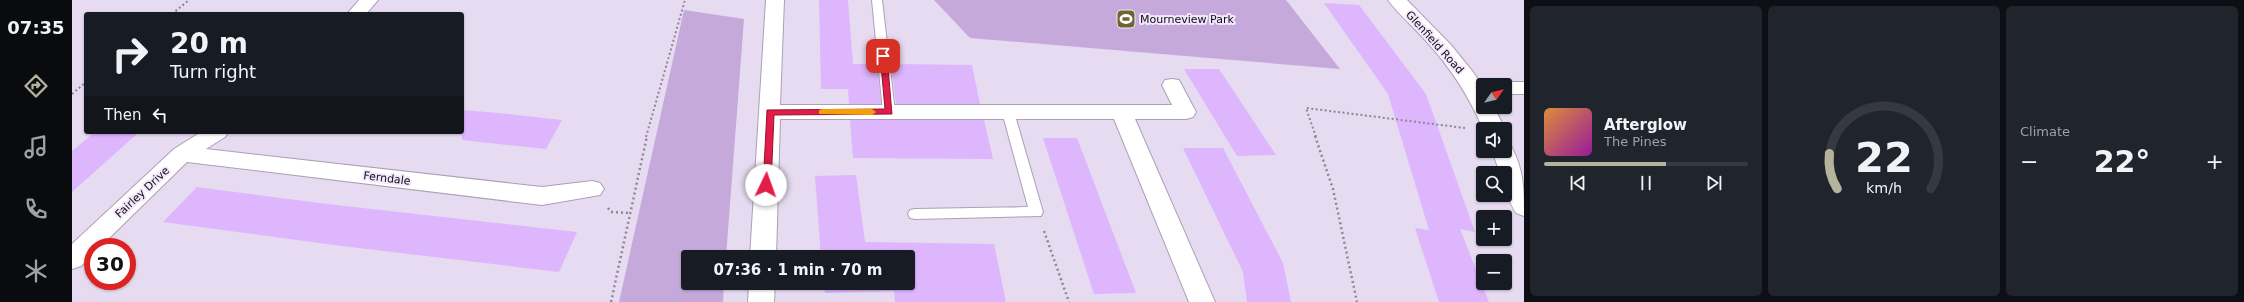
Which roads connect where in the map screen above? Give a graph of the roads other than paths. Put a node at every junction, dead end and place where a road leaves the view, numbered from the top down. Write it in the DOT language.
graph roads {
  1 [pos="369,0"];
  2 [pos="775,0"];
  3 [pos="877,0"];
  4 [pos="1397,0"];
  5 [pos="358,12"];
  6 [pos="1172,85"];
  7 [pos="1512,88"];
  8 [pos="1524,88"];
  9 [pos="1476,91"];
  10 [pos="770,112"];
  11 [pos="889,112"];
  12 [pos="1008,112"];
  13 [pos="1122,112"];
  14 [pos="214,134"];
  15 [pos="182,154"];
  16 [pos="1506,158"];
  17 [pos="592,189"];
  18 [pos="1524,207"];
  19 [pos="915,214"];
  20 [pos="763,250"];
  21 [pos="72,259"];
  22 [pos="762,290"];
  23 [pos="761,302"];
  24 [pos="1202,302"];
  1 -- 5 [label="street"];
  2 -- 10 [label="street"];
  3 -- 11 [label="lane"];
  4 -- 9 [label="street, Glenfield Road"];
  6 -- 13 [label="street"];
  7 -- 8 [label="street"];
  10 -- 11 [label="street"];
  10 -- 20 [label="street"];
  11 -- 12 [label="street"];
  12 -- 13 [label="street"];
  12 -- 19 [label="lane"];
  13 -- 24 [label="street"];
  14 -- 15 [label="street, Fairley Drive"];
  15 -- 17 [label="street, Ferndale"];
  15 -- 21 [label="street, Fairley Drive"];
  16 -- 18 [label="street"];
  22 -- 23 [label="street"];
}
